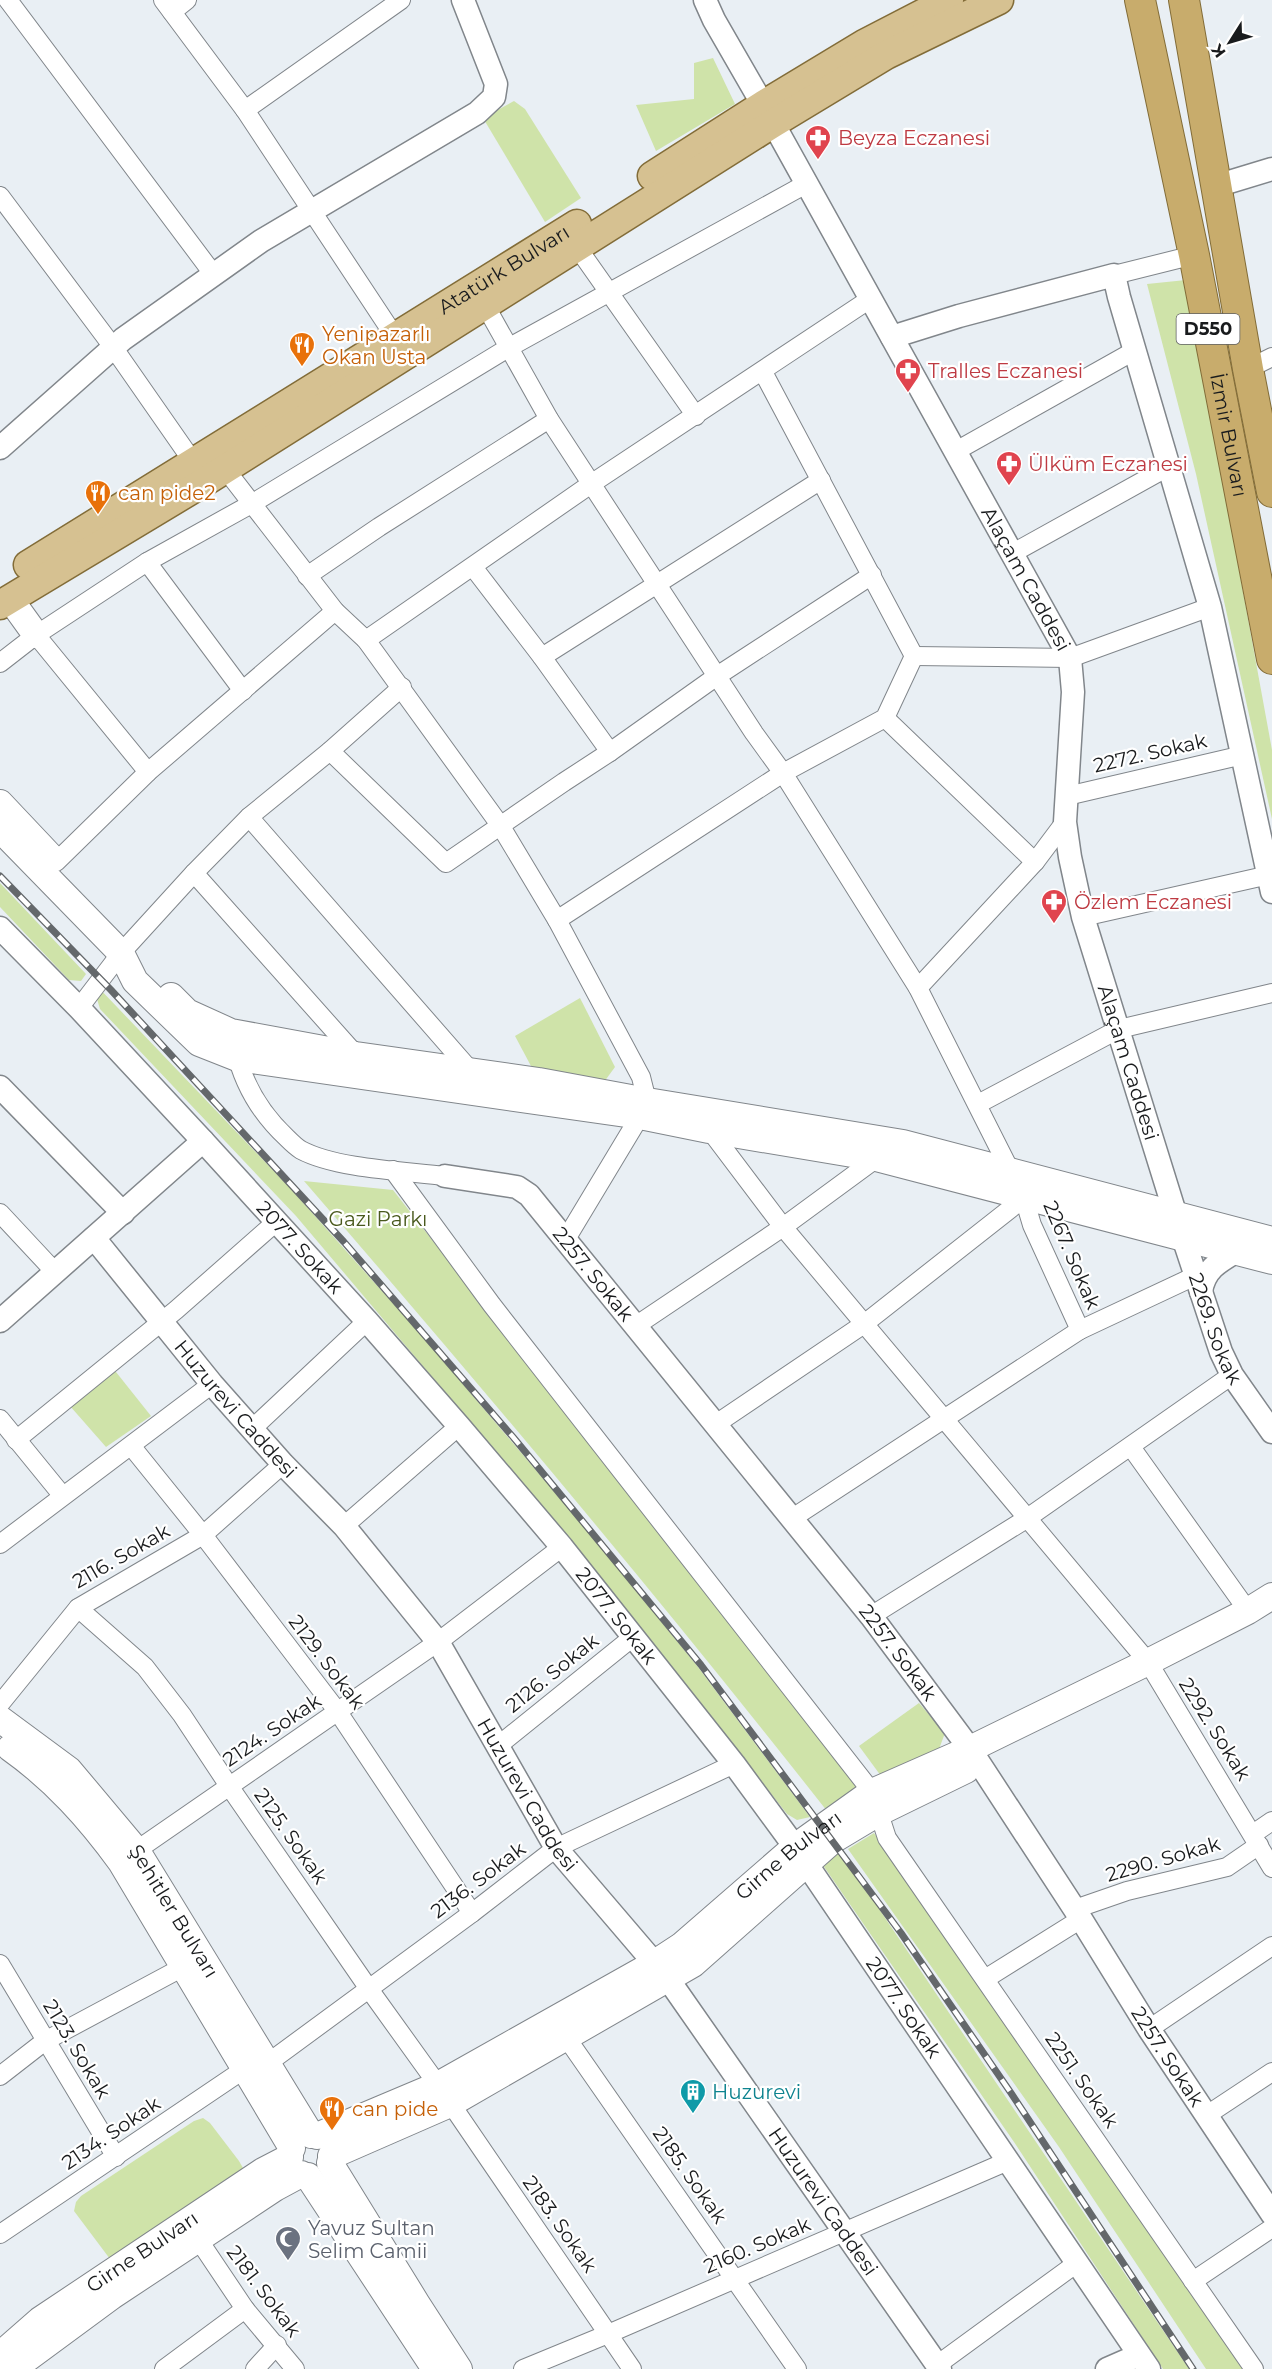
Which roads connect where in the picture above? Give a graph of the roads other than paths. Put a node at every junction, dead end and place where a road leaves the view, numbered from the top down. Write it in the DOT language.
graph roads {
  1 [pos="8,0"];
  2 [pos="187,0"];
  3 [pos="401,0"];
  4 [pos="463,0"];
  5 [pos="705,0"];
  6 [pos="949,0"];
  7 [pos="999,0"];
  8 [pos="1140,0"];
  9 [pos="1184,0"];
  10 [pos="168,6"];
  11 [pos="245,110"];
  12 [pos="767,114"];
  13 [pos="1272,170"];
  14 [pos="806,184"];
  15 [pos="1216,186"];
  16 [pos="0,196"];
  17 [pos="312,210"];
  18 [pos="577,247"];
  19 [pos="1194,255"];
  20 [pos="214,275"];
  21 [pos="1114,275"];
  22 [pos="609,293"];
  23 [pos="870,299"];
  24 [pos="485,305"];
  25 [pos="891,337"];
  26 [pos="113,347"];
  27 [pos="401,347"];
  28 [pos="508,348"];
  29 [pos="1134,351"];
  30 [pos="1260,363"];
  31 [pos="763,372"];
  32 [pos="696,416"];
  33 [pos="549,419"];
  34 [pos="0,448"];
  35 [pos="956,451"];
  36 [pos="1269,455"];
  37 [pos="210,466"];
  38 [pos="1168,467"];
  39 [pos="821,480"];
  40 [pos="591,484"];
  41 [pos="1272,492"];
  42 [pos="253,503"];
  43 [pos="1013,553"];
  44 [pos="147,562"];
  45 [pos="472,567"];
  46 [pos="872,575"];
  47 [pos="307,576"];
  48 [pos="657,585"];
  49 [pos="3,595"];
  50 [pos="1210,607"];
  51 [pos="335,611"];
  52 [pos="36,635"];
  53 [pos="366,640"];
  54 [pos="914,656"];
  55 [pos="542,657"];
  56 [pos="1070,658"];
  57 [pos="1272,659"];
  58 [pos="0,663"];
  59 [pos="717,676"];
  60 [pos="402,687"];
  61 [pos="243,691"];
  62 [pos="885,718"];
  63 [pos="330,751"];
  64 [pos="610,752"];
  65 [pos="1243,755"];
  66 [pos="148,772"];
  67 [pos="783,772"];
  68 [pos="1067,796"];
  69 [pos="0,802"];
  70 [pos="249,817"];
  71 [pos="1065,822"];
  72 [pos="500,825"];
  73 [pos="0,829"];
  74 [pos="0,853"];
  75 [pos="1070,857"];
  76 [pos="56,862"];
  77 [pos="1035,862"];
  78 [pos="194,873"];
  79 [pos="1270,883"];
  80 [pos="84,914"];
  81 [pos="1083,917"];
  82 [pos="557,920"];
  83 [pos="0,928"];
  84 [pos="121,953"];
  85 [pos="918,988"];
  86 [pos="1272,993"];
  87 [pos="79,1008"];
  88 [pos="1119,1029"];
  89 [pos="231,1032"];
  90 [pos="356,1055"];
  91 [pos="237,1058"];
  92 [pos="470,1070"];
  93 [pos="1,1089"];
  94 [pos="978,1104"];
  95 [pos="643,1109"];
  96 [pos="704,1120"];
  97 [pos="203,1141"];
  98 [pos="903,1143"];
  99 [pos="876,1158"];
  100 [pos="393,1170"];
  101 [pos="1012,1173"];
  102 [pos="445,1176"];
  103 [pos="1024,1198"];
  104 [pos="123,1212"];
  105 [pos="0,1213"];
  106 [pos="276,1222"];
  107 [pos="1180,1226"];
  108 [pos="783,1227"];
  109 [pos="94,1238"];
  110 [pos="566,1239"];
  111 [pos="1272,1240"];
  112 [pos="1237,1251"];
  113 [pos="1272,1261"];
  114 [pos="55,1272"];
  115 [pos="1198,1284"];
  116 [pos="0,1321"];
  117 [pos="161,1321"];
  118 [pos="367,1321"];
  119 [pos="864,1324"];
  120 [pos="636,1325"];
  121 [pos="1080,1330"];
  122 [pos="1232,1375"];
  123 [pos="212,1384"];
  124 [pos="0,1419"];
  125 [pos="944,1420"];
  126 [pos="716,1424"];
  127 [pos="459,1426"];
  128 [pos="253,1428"];
  129 [pos="1272,1432"];
  130 [pos="16,1440"];
  131 [pos="132,1447"];
  132 [pos="1131,1447"];
  133 [pos="283,1464"];
  134 [pos="62,1495"];
  135 [pos="791,1519"];
  136 [pos="1026,1519"];
  137 [pos="344,1526"];
  138 [pos="203,1534"];
  139 [pos="0,1544"];
  140 [pos="562,1547"];
  141 [pos="1272,1596"];
  142 [pos="78,1608"];
  143 [pos="1260,1614"];
  144 [pos="871,1616"];
  145 [pos="633,1637"];
  146 [pos="438,1642"];
  147 [pos="1152,1670"];
  148 [pos="0,1704"];
  149 [pos="338,1712"];
  150 [pos="0,1719"];
  151 [pos="0,1741"];
  152 [pos="499,1744"];
  153 [pos="975,1757"];
  154 [pos="735,1764"];
  155 [pos="229,1786"];
  156 [pos="875,1802"];
  157 [pos="1272,1821"];
  158 [pos="1256,1839"];
  159 [pos="556,1848"];
  160 [pos="129,1856"];
  161 [pos="800,1856"];
  162 [pos="1272,1868"];
  163 [pos="472,1913"];
  164 [pos="1078,1914"];
  165 [pos="1271,1949"];
  166 [pos="0,1964"];
  167 [pos="185,1966"];
  168 [pos="661,1971"];
  169 [pos="985,1979"];
  170 [pos="369,1989"];
  171 [pos="1149,2029"];
  172 [pos="566,2037"];
  173 [pos="45,2042"];
  174 [pos="257,2065"];
  175 [pos="1272,2072"];
  176 [pos="0,2076"];
  177 [pos="444,2095"];
  178 [pos="1207,2115"];
  179 [pos="310,2155"];
  180 [pos="116,2157"];
  181 [pos="1008,2161"];
  182 [pos="1272,2214"];
  183 [pos="1272,2228"];
  184 [pos="846,2231"];
  185 [pos="0,2234"];
  186 [pos="198,2240"];
  187 [pos="1077,2263"];
  188 [pos="736,2279"];
  189 [pos="1193,2281"];
  190 [pos="245,2309"];
  191 [pos="608,2334"];
  192 [pos="277,2345"];
  193 [pos="12,2355"];
  194 [pos="1144,2362"];
  195 [pos="939,2367"];
  196 [pos="164,2369"];
  197 [pos="255,2369"];
  198 [pos="295,2369"];
  199 [pos="435,2369"];
  200 [pos="459,2369"];
  201 [pos="523,2369"];
  202 [pos="632,2369"];
  203 [pos="797,2369"];
  204 [pos="1107,2369"];
  205 [pos="1254,2369"];
  1 -- 20 [label="street"];
  2 -- 10 [label="street"];
  3 -- 11 [label="street"];
  4 -- 17 [label="street"];
  5 -- 12 [label="street, Alaçam Caddesi"];
  6 -- 12 [label="main road, Atatürk Bulvarı"];
  7 -- 12 [label="main road, Atatürk Bulvarı"];
  8 -- 19 [label="highway, İzmir Bulvarı / D550"];
  9 -- 15 [label="highway, İzmir Bulvarı / D550"];
  10 -- 11 [label="street"];
  11 -- 17 [label="street"];
  12 -- 14 [label="street, Alaçam Caddesi"];
  12 -- 18 [label="main road, Atatürk Bulvarı"];
  12 -- 27 [label="main road, Atatürk Bulvarı"];
  13 -- 15 [label="street"];
  14 -- 22 [label="street"];
  14 -- 23 [label="street, Alaçam Caddesi"];
  15 -- 30 [label="highway, İzmir Bulvarı / D550"];
  16 -- 26 [label="street"];
  17 -- 20 [label="street"];
  17 -- 27 [label="street"];
  18 -- 22 [label="street"];
  18 -- 24 [label="main road, Atatürk Bulvarı"];
  19 -- 21 [label="street"];
  19 -- 57 [label="highway, İzmir Bulvarı / D550"];
  20 -- 26 [label="street"];
  21 -- 25 [label="street"];
  21 -- 29 [label="street"];
  22 -- 28 [label="street"];
  22 -- 32 [label="street"];
  23 -- 25 [label="street, Alaçam Caddesi"];
  23 -- 31 [label="street"];
  24 -- 27 [label="main road, Atatürk Bulvarı"];
  24 -- 28 [label="street, 2267. Sokak"];
  25 -- 35 [label="street, Alaçam Caddesi"];
  26 -- 34 [label="street"];
  26 -- 37 [label="street"];
  27 -- 37 [label="main road, Atatürk Bulvarı"];
  28 -- 33 [label="street, 2267. Sokak"];
  28 -- 42 [label="street"];
  29 -- 35 [label="street"];
  29 -- 38 [label="street"];
  30 -- 36 [label="highway, İzmir Bulvarı / D550"];
  31 -- 32 [label="street"];
  31 -- 39 [label="street"];
  32 -- 40 [label="street"];
  33 -- 40 [label="street, 2267. Sokak"];
  33 -- 47 [label="street"];
  35 -- 43 [label="street, Alaçam Caddesi"];
  36 -- 41 [label="highway, İzmir Bulvarı / D550"];
  37 -- 42 [label="street"];
  37 -- 49 [label="main road, Atatürk Bulvarı"];
  38 -- 43 [label="street"];
  38 -- 50 [label="street"];
  39 -- 46 [label="street"];
  39 -- 48 [label="street"];
  40 -- 45 [label="street"];
  40 -- 48 [label="street, 2267. Sokak"];
  42 -- 44 [label="street"];
  42 -- 47 [label="street"];
  43 -- 56 [label="street, Alaçam Caddesi"];
  44 -- 52 [label="street"];
  44 -- 61 [label="street"];
  45 -- 53 [label="street"];
  45 -- 55 [label="street"];
  46 -- 54 [label="street"];
  46 -- 59 [label="street"];
  47 -- 51 [label="street"];
  48 -- 55 [label="street"];
  48 -- 59 [label="street, 2267. Sokak"];
  49 -- 52 [label="main road"];
  50 -- 56 [label="street"];
  50 -- 65 [label="street"];
  51 -- 53 [label="street"];
  51 -- 61 [label="street"];
  52 -- 58 [label="street"];
  52 -- 66 [label="street"];
  53 -- 60 [label="street"];
  54 -- 56 [label="street"];
  54 -- 62 [label="street"];
  55 -- 64 [label="street"];
  56 -- 68 [label="street, Alaçam Caddesi"];
  59 -- 64 [label="street"];
  59 -- 67 [label="street, 2267. Sokak"];
  60 -- 63 [label="street"];
  60 -- 72 [label="street"];
  61 -- 66 [label="street"];
  62 -- 67 [label="street"];
  62 -- 77 [label="street"];
  63 -- 70 [label="street"];
  63 -- 72 [label="street"];
  64 -- 72 [label="street"];
  65 -- 68 [label="street, 2272. Sokak"];
  65 -- 79 [label="street"];
  66 -- 76 [label="street"];
  67 -- 82 [label="street"];
  67 -- 85 [label="street, 2267. Sokak"];
  68 -- 71 [label="street, Alaçam Caddesi"];
  69 -- 76 [label="main road"];
  70 -- 78 [label="street"];
  70 -- 92 [label="street"];
  71 -- 75 [label="street, Alaçam Caddesi"];
  71 -- 77 [label="street"];
  72 -- 82 [label="street"];
  73 -- 80 [label="main road"];
  74 -- 80 [label="main road"];
  75 -- 77 [label="street"];
  75 -- 81 [label="street, Alaçam Caddesi"];
  76 -- 80 [label="main road"];
  77 -- 85 [label="street"];
  78 -- 84 [label="street"];
  78 -- 90 [label="street"];
  79 -- 81 [label="street"];
  80 -- 84 [label="main road"];
  81 -- 88 [label="street, Alaçam Caddesi"];
  82 -- 95 [label="street"];
  83 -- 87 [label="street, 2077. Sokak"];
  84 -- 87 [label="street"];
  84 -- 89 [label="main road"];
  84 -- 91 [label="main road"];
  85 -- 94 [label="street, 2267. Sokak"];
  86 -- 88 [label="street"];
  87 -- 97 [label="street, 2077. Sokak"];
  88 -- 94 [label="street"];
  88 -- 107 [label="street, Alaçam Caddesi"];
  89 -- 90 [label="main road"];
  89 -- 91 [label="street"];
  90 -- 92 [label="main road"];
  91 -- 95 [label="main road"];
  91 -- 100 [label="street"];
  92 -- 95 [label="main road"];
  93 -- 104 [label="street"];
  94 -- 101 [label="street, 2267. Sokak"];
  95 -- 96 [label="main road"];
  95 -- 110 [label="street"];
  96 -- 98 [label="main road"];
  96 -- 99 [label="main road"];
  96 -- 108 [label="street, 2292. Sokak"];
  97 -- 104 [label="street"];
  97 -- 106 [label="street, 2077. Sokak"];
  98 -- 99 [label="street"];
  98 -- 101 [label="main road"];
  99 -- 103 [label="main road"];
  99 -- 108 [label="street"];
  100 -- 102 [label="street"];
  100 -- 156 [label="street, 2251. Sokak"];
  101 -- 103 [label="street, 2267. Sokak"];
  101 -- 107 [label="main road"];
  102 -- 110 [label="street, 2257. Sokak"];
  103 -- 107 [label="main road"];
  103 -- 119 [label="street"];
  103 -- 121 [label="street, 2267. Sokak"];
  104 -- 109 [label="street"];
  105 -- 114 [label="street"];
  106 -- 117 [label="street"];
  106 -- 118 [label="street, 2077. Sokak"];
  107 -- 111 [label="main road"];
  107 -- 112 [label="main road"];
  107 -- 115 [label="street, 2269. Sokak"];
  108 -- 119 [label="street, 2292. Sokak"];
  108 -- 120 [label="street"];
  109 -- 114 [label="street"];
  109 -- 117 [label="street, Huzurevi Caddesi"];
  110 -- 120 [label="street, 2257. Sokak"];
  112 -- 113 [label="main road"];
  112 -- 115 [label="street"];
  114 -- 116 [label="street"];
  115 -- 121 [label="street"];
  115 -- 122 [label="street, 2269. Sokak"];
  117 -- 123 [label="street, Huzurevi Caddesi"];
  117 -- 130 [label="street"];
  118 -- 127 [label="street, 2077. Sokak"];
  118 -- 128 [label="street"];
  119 -- 125 [label="street, 2292. Sokak"];
  119 -- 126 [label="street"];
  120 -- 126 [label="street, 2257. Sokak"];
  121 -- 125 [label="street"];
  122 -- 129 [label="street, 2269. Sokak"];
  122 -- 132 [label="street"];
  123 -- 128 [label="street, Huzurevi Caddesi"];
  123 -- 131 [label="street"];
  124 -- 130 [label="street"];
  125 -- 135 [label="street"];
  125 -- 136 [label="street, 2292. Sokak"];
  126 -- 135 [label="street, 2257. Sokak"];
  127 -- 137 [label="street"];
  127 -- 140 [label="street, 2077. Sokak"];
  128 -- 133 [label="street, Huzurevi Caddesi"];
  130 -- 134 [label="street"];
  131 -- 134 [label="street"];
  131 -- 138 [label="street, 2129. Sokak"];
  132 -- 136 [label="street"];
  132 -- 143 [label="street"];
  133 -- 137 [label="street, Huzurevi Caddesi"];
  133 -- 138 [label="street, 2116. Sokak"];
  134 -- 139 [label="street"];
  135 -- 144 [label="street, 2257. Sokak"];
  136 -- 144 [label="street"];
  136 -- 147 [label="street, 2292. Sokak"];
  137 -- 146 [label="street, Huzurevi Caddesi"];
  138 -- 142 [label="street, 2116. Sokak"];
  138 -- 149 [label="street, 2129. Sokak"];
  140 -- 145 [label="street, 2077. Sokak"];
  140 -- 146 [label="street, 2124. Sokak"];
  141 -- 143 [label="main road, Girne Bulvarı"];
  142 -- 148 [label="street, 2116. Sokak"];
  142 -- 155 [label="street, 2125. Sokak"];
  143 -- 147 [label="main road, Girne Bulvarı"];
  144 -- 153 [label="street, 2257. Sokak"];
  145 -- 152 [label="street, 2126. Sokak"];
  145 -- 154 [label="street, 2077. Sokak"];
  146 -- 149 [label="street, 2124. Sokak"];
  146 -- 152 [label="street, Huzurevi Caddesi"];
  147 -- 153 [label="main road, Girne Bulvarı"];
  147 -- 158 [label="street, 2292. Sokak"];
  149 -- 155 [label="street, 2124. Sokak"];
  149 -- 163 [label="street, 2129. Sokak"];
  150 -- 160 [label="main road, Şehitler Bulvarı"];
  151 -- 160 [label="main road, Şehitler Bulvarı"];
  152 -- 159 [label="street, Huzurevi Caddesi"];
  153 -- 156 [label="main road, Girne Bulvarı"];
  153 -- 164 [label="street, 2257. Sokak"];
  154 -- 159 [label="street, 2136. Sokak"];
  154 -- 161 [label="street, 2077. Sokak"];
  155 -- 160 [label="street, 2124. Sokak"];
  155 -- 170 [label="street, 2125. Sokak"];
  156 -- 161 [label="main road, Girne Bulvarı"];
  156 -- 169 [label="street, 2251. Sokak"];
  157 -- 158 [label="street, 2290. Sokak"];
  158 -- 162 [label="street, 2292. Sokak"];
  158 -- 164 [label="street, 2290. Sokak"];
  159 -- 163 [label="street, 2136. Sokak"];
  159 -- 168 [label="street, Huzurevi Caddesi"];
  160 -- 167 [label="main road, Şehitler Bulvarı"];
  160 -- 174 [label="main road, Şehitler Bulvarı"];
  161 -- 168 [label="main road, Girne Bulvarı"];
  161 -- 181 [label="street, 2077. Sokak"];
  163 -- 170 [label="street, 2136. Sokak"];
  164 -- 169 [label="street, 2290. Sokak"];
  164 -- 171 [label="street, 2257. Sokak"];
  165 -- 171 [label="street"];
  166 -- 173 [label="street, 2123. Sokak"];
  167 -- 173 [label="street"];
  167 -- 174 [label="main road, Şehitler Bulvarı"];
  168 -- 172 [label="main road, Girne Bulvarı"];
  168 -- 177 [label="main road, Girne Bulvarı"];
  168 -- 184 [label="street, Huzurevi Caddesi"];
  169 -- 189 [label="street, 2251. Sokak"];
  170 -- 174 [label="street, 2136. Sokak"];
  170 -- 177 [label="street, 2125. Sokak"];
  171 -- 178 [label="street, 2257. Sokak"];
  172 -- 177 [label="main road, Girne Bulvarı"];
  172 -- 188 [label="street, 2185. Sokak"];
  173 -- 176 [label="street"];
  173 -- 180 [label="street, 2123. Sokak"];
  174 -- 179 [label="main road, Şehitler Bulvarı"];
  174 -- 180 [label="street, 2134. Sokak"];
  175 -- 178 [label="street"];
  177 -- 179 [label="main road, Girne Bulvarı"];
  177 -- 191 [label="street, 2183. Sokak"];
  178 -- 182 [label="street, 2257. Sokak"];
  179 -- 186 [label="main road, Girne Bulvarı"];
  179 -- 193 [label="main road, Girne Bulvarı"];
  179 -- 199 [label="main road, Şehitler Bulvarı"];
  179 -- 200 [label="main road, Şehitler Bulvarı"];
  180 -- 185 [label="street, 2134. Sokak"];
  181 -- 184 [label="street, 2160. Sokak"];
  181 -- 187 [label="street, 2077. Sokak"];
  183 -- 189 [label="street"];
  184 -- 188 [label="street, 2160. Sokak"];
  184 -- 195 [label="street, Huzurevi Caddesi"];
  186 -- 190 [label="street, 2181. Sokak"];
  186 -- 193 [label="main road, Girne Bulvarı"];
  187 -- 194 [label="street, 2077. Sokak"];
  187 -- 195 [label="street"];
  188 -- 191 [label="street, 2160. Sokak"];
  188 -- 203 [label="street, 2185. Sokak"];
  189 -- 205 [label="street, 2251. Sokak"];
  190 -- 192 [label="street, 2181. Sokak"];
  190 -- 196 [label="street"];
  191 -- 201 [label="street, 2160. Sokak"];
  191 -- 202 [label="street, 2183. Sokak"];
  192 -- 197 [label="street"];
  192 -- 198 [label="street, 2181. Sokak"];
  194 -- 204 [label="street"];
}
